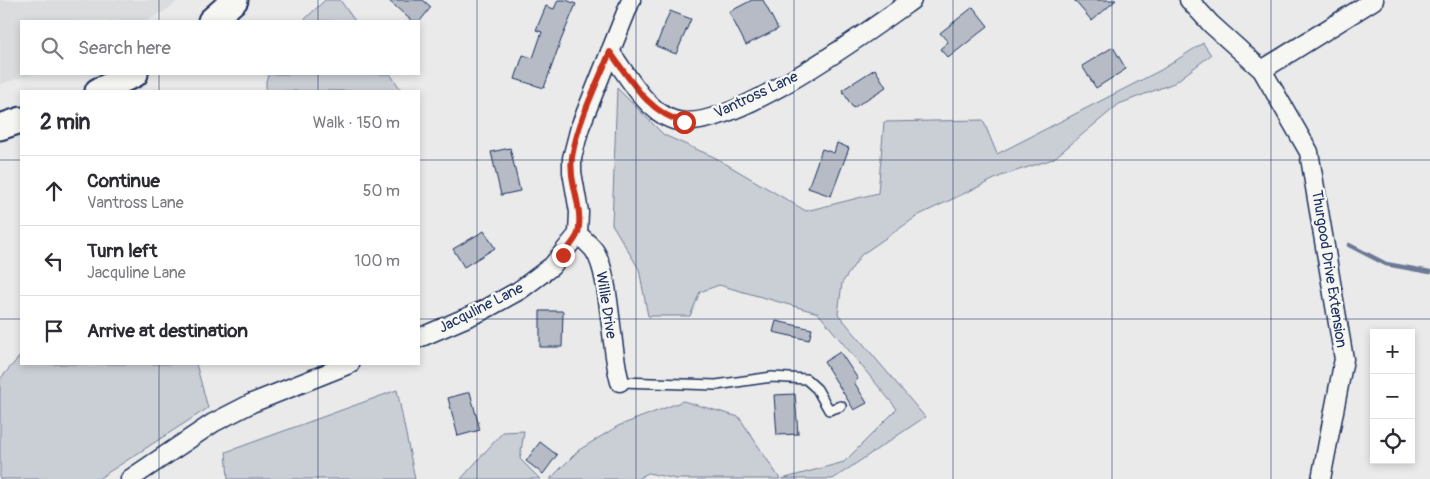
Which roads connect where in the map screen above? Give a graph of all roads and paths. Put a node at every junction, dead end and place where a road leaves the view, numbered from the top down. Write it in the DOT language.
graph roads {
  1 [pos="235,0"];
  2 [pos="631,0"];
  3 [pos="912,0"];
  4 [pos="1189,0"];
  5 [pos="1374,0"];
  6 [pos="212,20"];
  7 [pos="610,52"];
  8 [pos="1262,70"];
  9 [pos="133,75"];
  10 [pos="100,90"];
  11 [pos="20,120"];
  12 [pos="0,127"];
  13 [pos="578,234"];
  14 [pos="420,338"];
  15 [pos="348,365"];
  16 [pos="620,382"];
  17 [pos="841,406"];
  18 [pos="130,479"];
  19 [pos="1321,479"];
  1 -- 6 [label="main road"];
  2 -- 7 [label="street"];
  3 -- 7 [label="street, Vantross Lane"];
  4 -- 8 [label="street, Thurgood Drive Extension"];
  5 -- 8 [label="street"];
  7 -- 13 [label="street"];
  8 -- 19 [label="street, Thurgood Drive Extension"];
  9 -- 10 [label="main road"];
  11 -- 12 [label="main road"];
  13 -- 14 [label="street, Jacquline Lane"];
  13 -- 16 [label="street, Willie Drive"];
  15 -- 18 [label="street"];
  16 -- 17 [label="lane"];
}
